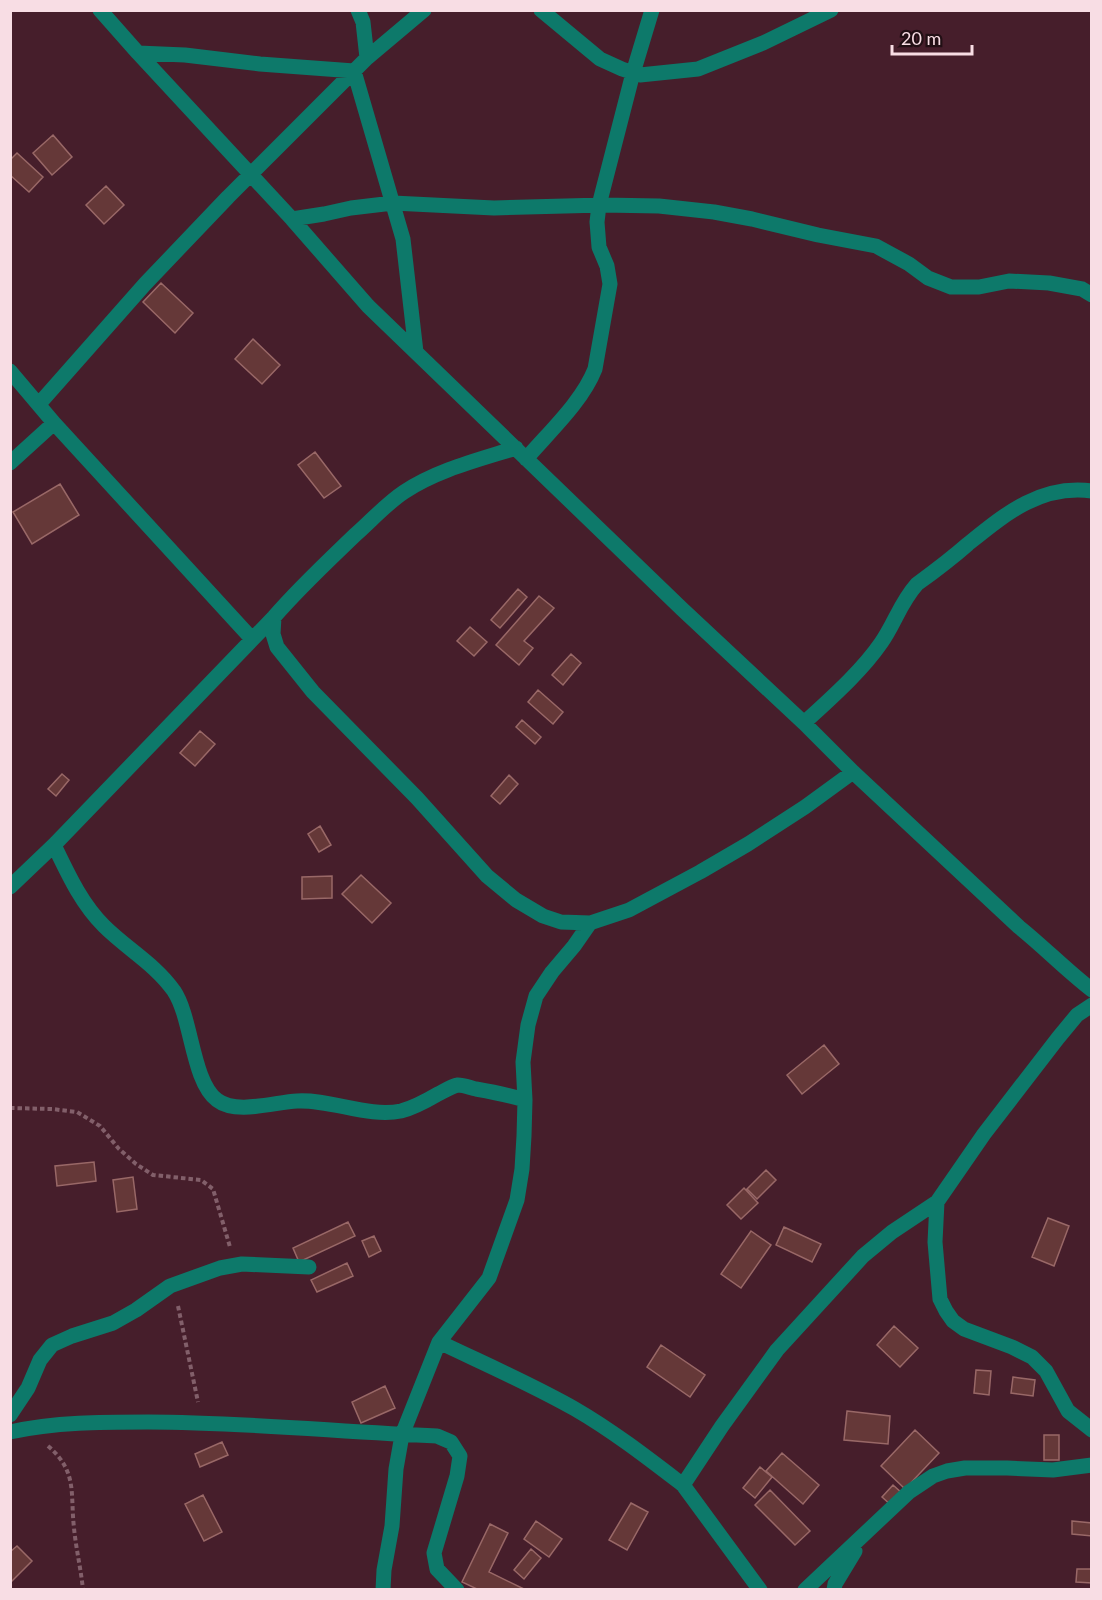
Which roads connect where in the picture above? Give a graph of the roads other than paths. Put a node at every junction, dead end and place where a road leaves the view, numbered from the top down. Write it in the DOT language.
graph roads {
  1 [pos="100,10"];
  2 [pos="358,10"];
  3 [pos="424,10"];
  4 [pos="541,10"];
  5 [pos="652,10"];
  6 [pos="831,10"];
  7 [pos="138,53"];
  8 [pos="367,58"];
  9 [pos="354,71"];
  10 [pos="633,73"];
  11 [pos="250,174"];
  12 [pos="393,203"];
  13 [pos="599,205"];
  14 [pos="292,219"];
  15 [pos="1092,295"];
  16 [pos="416,352"];
  17 [pos="10,371"];
  18 [pos="39,404"];
  19 [pos="54,423"];
  20 [pos="521,453"];
  21 [pos="10,463"];
  22 [pos="1092,491"];
  23 [pos="274,617"];
  24 [pos="252,639"];
  25 [pos="804,723"];
  26 [pos="853,772"];
  27 [pos="54,845"];
  28 [pos="10,887"];
  29 [pos="590,923"];
  30 [pos="1092,990"];
  31 [pos="1092,1005"];
  32 [pos="525,1100"];
  33 [pos="937,1202"];
  34 [pos="309,1267"];
  35 [pos="440,1342"];
  36 [pos="10,1415"];
  37 [pos="1092,1430"];
  38 [pos="10,1432"];
  39 [pos="402,1435"];
  40 [pos="1092,1465"];
  41 [pos="683,1485"];
  42 [pos="866,1534"];
  43 [pos="383,1590"];
  44 [pos="457,1590"];
  45 [pos="760,1590"];
  46 [pos="805,1590"];
  47 [pos="834,1590"];
  1 -- 7 [label="street"];
  2 -- 8 [label="street"];
  3 -- 8 [label="street"];
  4 -- 10 [label="street"];
  5 -- 10 [label="street"];
  6 -- 10 [label="street"];
  7 -- 9 [label="street"];
  7 -- 11 [label="street"];
  8 -- 9 [label="street"];
  9 -- 11 [label="street"];
  9 -- 12 [label="street"];
  10 -- 13 [label="street"];
  11 -- 14 [label="street"];
  11 -- 18 [label="street"];
  12 -- 13 [label="street"];
  12 -- 14 [label="street"];
  12 -- 16 [label="street"];
  13 -- 15 [label="street"];
  13 -- 20 [label="street"];
  14 -- 16 [label="street"];
  16 -- 20 [label="street"];
  17 -- 18 [label="street"];
  18 -- 19 [label="street"];
  19 -- 21 [label="street"];
  19 -- 24 [label="street"];
  20 -- 23 [label="street"];
  20 -- 25 [label="street"];
  22 -- 25 [label="street"];
  23 -- 24 [label="street"];
  23 -- 29 [label="street"];
  24 -- 27 [label="street"];
  25 -- 26 [label="street"];
  26 -- 29 [label="street"];
  26 -- 30 [label="street"];
  27 -- 28 [label="street"];
  27 -- 32 [label="street"];
  29 -- 32 [label="street"];
  31 -- 33 [label="street"];
  32 -- 35 [label="street"];
  33 -- 37 [label="street"];
  33 -- 41 [label="street"];
  34 -- 36 [label="street"];
  35 -- 39 [label="street"];
  35 -- 41 [label="street"];
  38 -- 39 [label="street"];
  39 -- 43 [label="street"];
  39 -- 44 [label="street"];
  40 -- 42 [label="street"];
  41 -- 45 [label="street"];
  42 -- 46 [label="street"];
  42 -- 47 [label="street"];
}
